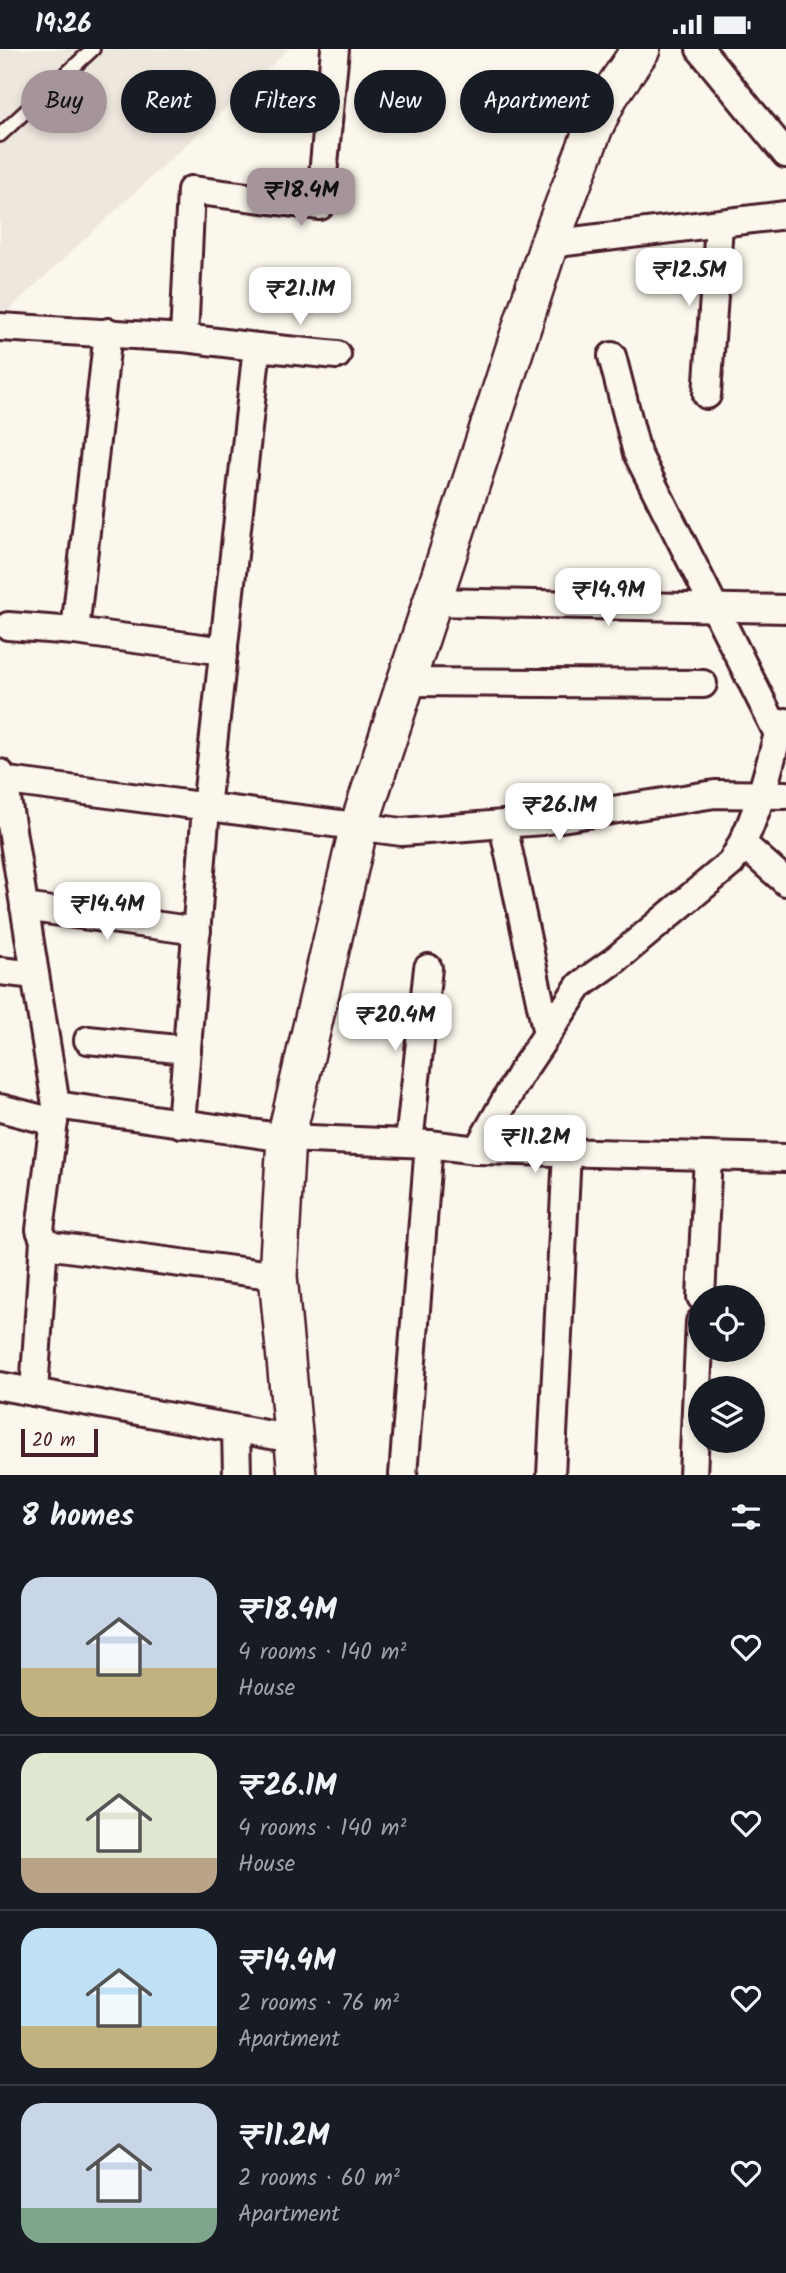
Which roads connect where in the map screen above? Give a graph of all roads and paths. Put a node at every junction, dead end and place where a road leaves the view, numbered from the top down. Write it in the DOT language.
graph roads {
  1 [pos="93,49"];
  2 [pos="335,49"];
  3 [pos="641,49"];
  4 [pos="700,49"];
  5 [pos="0,135"];
  6 [pos="786,154"];
  7 [pos="786,215"];
  8 [pos="719,225"];
  9 [pos="549,244"];
  10 [pos="0,327"];
  11 [pos="108,332"];
  12 [pos="184,338"];
  13 [pos="257,347"];
  14 [pos="337,355"];
  15 [pos="612,356"];
  16 [pos="707,395"];
  17 [pos="430,602"];
  18 [pos="713,606"];
  19 [pos="786,609"];
  20 [pos="8,627"];
  21 [pos="75,631"];
  22 [pos="224,651"];
  23 [pos="405,682"];
  24 [pos="704,684"];
  25 [pos="782,728"];
  26 [pos="1,778"];
  27 [pos="774,795"];
  28 [pos="206,808"];
  29 [pos="503,824"];
  30 [pos="359,826"];
  31 [pos="743,844"];
  32 [pos="786,882"];
  33 [pos="24,907"];
  34 [pos="197,931"];
  35 [pos="428,968"];
  36 [pos="0,971"];
  37 [pos="35,975"];
  38 [pos="547,1034"];
  39 [pos="88,1040"];
  40 [pos="187,1050"];
  41 [pos="0,1108"];
  42 [pos="55,1114"];
  43 [pos="181,1124"];
  44 [pos="286,1137"];
  45 [pos="419,1144"];
  46 [pos="477,1150"];
  47 [pos="567,1152"];
  48 [pos="708,1156"];
  49 [pos="786,1158"];
  50 [pos="44,1240"];
  51 [pos="278,1276"];
  52 [pos="702,1285"];
  53 [pos="698,1362"];
  54 [pos="0,1386"];
  55 [pos="34,1392"];
  56 [pos="236,1429"];
  57 [pos="293,1439"];
  58 [pos="237,1475"];
  59 [pos="297,1475"];
  60 [pos="403,1475"];
  61 [pos="551,1475"];
  62 [pos="693,1475"];
  1 -- 5 [label="lane"];
  2 -- 12 [label="street"];
  3 -- 9 [label="street"];
  4 -- 6 [label="street"];
  7 -- 8 [label="street"];
  8 -- 9 [label="street"];
  8 -- 16 [label="street"];
  9 -- 17 [label="street"];
  10 -- 11 [label="street"];
  11 -- 12 [label="street"];
  11 -- 21 [label="street"];
  12 -- 13 [label="street"];
  13 -- 14 [label="street"];
  13 -- 22 [label="street"];
  15 -- 18 [label="street"];
  17 -- 18 [label="street"];
  17 -- 23 [label="street"];
  18 -- 19 [label="street"];
  18 -- 25 [label="street"];
  20 -- 21 [label="street"];
  21 -- 22 [label="street"];
  22 -- 28 [label="street"];
  23 -- 24 [label="street"];
  23 -- 30 [label="street"];
  25 -- 27 [label="street"];
  26 -- 28 [label="street"];
  26 -- 33 [label="street"];
  27 -- 29 [label="street"];
  27 -- 31 [label="street"];
  28 -- 30 [label="street"];
  28 -- 34 [label="street"];
  29 -- 30 [label="street"];
  29 -- 38 [label="street"];
  30 -- 44 [label="street"];
  31 -- 32 [label="street"];
  31 -- 38 [label="street"];
  33 -- 34 [label="street"];
  33 -- 37 [label="street"];
  34 -- 40 [label="street"];
  35 -- 45 [label="street"];
  36 -- 37 [label="street"];
  37 -- 42 [label="street"];
  38 -- 46 [label="street"];
  39 -- 40 [label="street"];
  40 -- 43 [label="street"];
  41 -- 42 [label="street"];
  42 -- 43 [label="street"];
  42 -- 50 [label="street"];
  43 -- 44 [label="street"];
  44 -- 45 [label="street"];
  44 -- 51 [label="street"];
  45 -- 46 [label="street"];
  45 -- 60 [label="street"];
  46 -- 47 [label="street"];
  47 -- 48 [label="street"];
  47 -- 61 [label="street"];
  48 -- 49 [label="street"];
  48 -- 52 [label="street"];
  50 -- 51 [label="street"];
  50 -- 55 [label="street"];
  51 -- 57 [label="street"];
  53 -- 62 [label="street"];
  54 -- 55 [label="street"];
  55 -- 56 [label="street"];
  56 -- 57 [label="street"];
  56 -- 58 [label="street"];
  57 -- 59 [label="street"];
}
